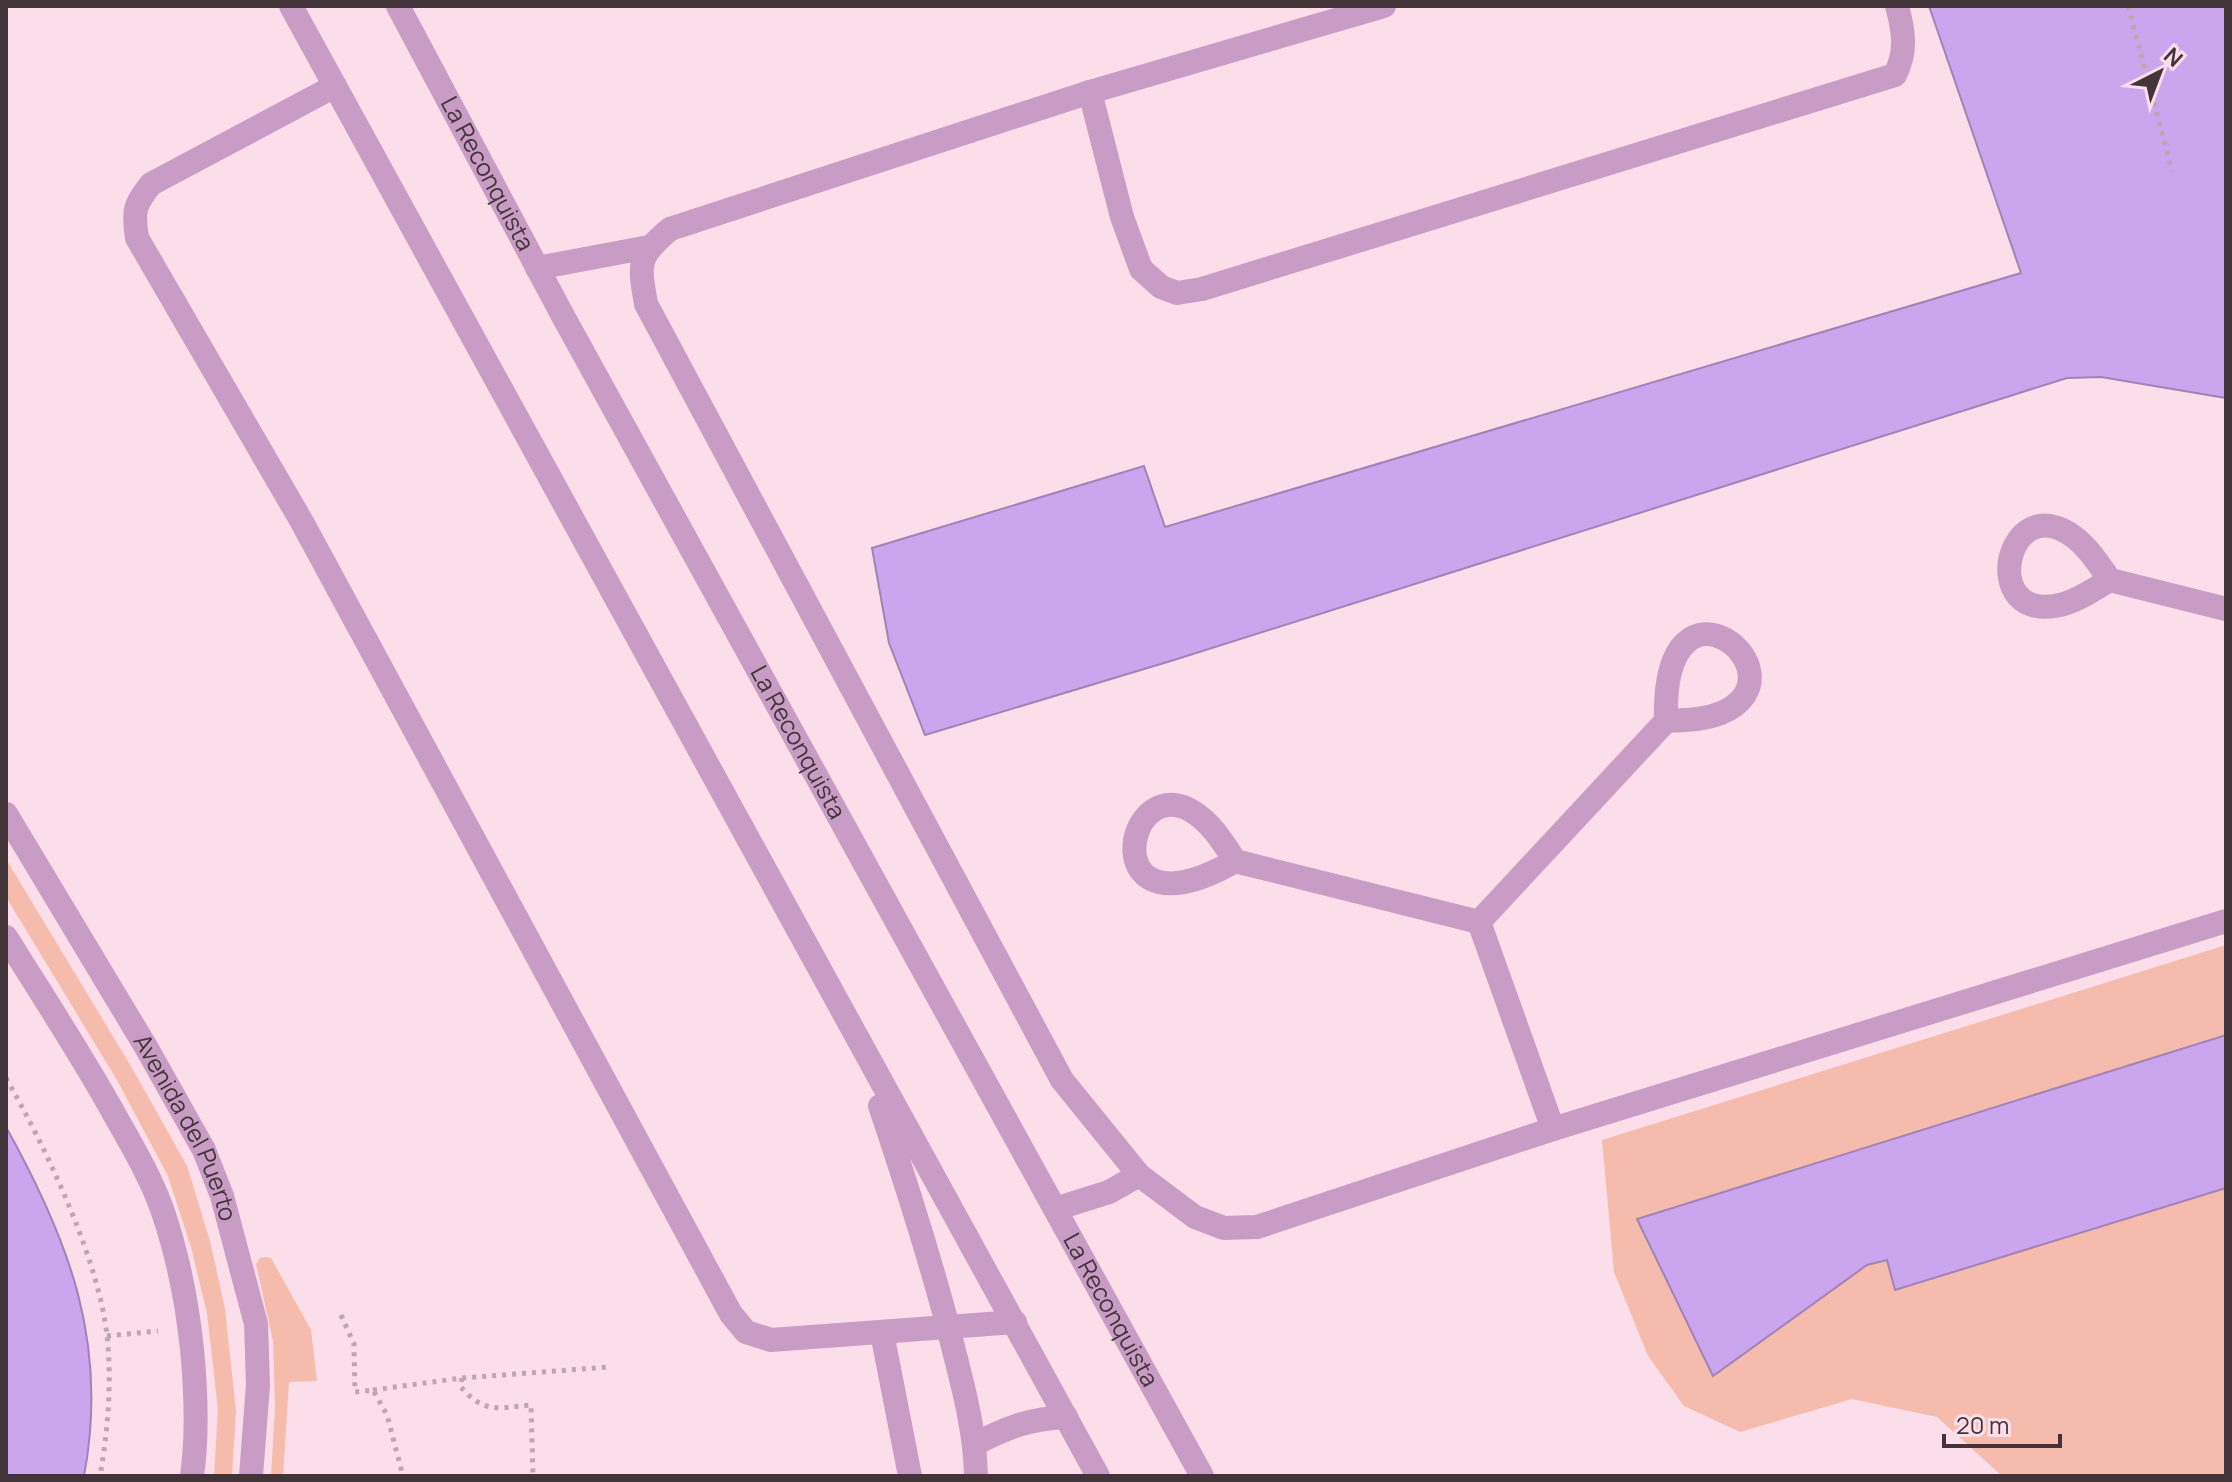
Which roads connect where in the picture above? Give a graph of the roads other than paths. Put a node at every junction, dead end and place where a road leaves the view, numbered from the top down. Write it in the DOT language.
graph roads {
  1 [pos="291,6"];
  2 [pos="398,6"];
  3 [pos="1384,6"];
  4 [pos="1897,6"];
  5 [pos="335,86"];
  6 [pos="1090,92"];
  7 [pos="649,247"];
  8 [pos="537,268"];
  9 [pos="2110,580"];
  10 [pos="2226,609"];
  11 [pos="1666,721"];
  12 [pos="6,814"];
  13 [pos="1235,861"];
  14 [pos="2226,921"];
  15 [pos="1479,922"];
  16 [pos="6,937"];
  17 [pos="861,1046"];
  18 [pos="1553,1129"];
  19 [pos="1139,1175"];
  20 [pos="1055,1209"];
  21 [pos="1015,1322"];
  22 [pos="948,1326"];
  23 [pos="882,1333"];
  24 [pos="1066,1417"];
  25 [pos="975,1444"];
  26 [pos="192,1476"];
  27 [pos="251,1476"];
  28 [pos="910,1476"];
  29 [pos="976,1476"];
  30 [pos="1098,1476"];
  31 [pos="1202,1476"];
  1 -- 5 [label="street"];
  2 -- 8 [label="street, La Reconquista"];
  3 -- 6 [label="street"];
  4 -- 6 [label="street"];
  5 -- 17 [label="street"];
  5 -- 23 [label="street"];
  6 -- 7 [label="street"];
  7 -- 8 [label="street"];
  7 -- 19 [label="street"];
  8 -- 20 [label="street, La Reconquista"];
  9 -- 10 [label="street"];
  11 -- 15 [label="street"];
  12 -- 27 [label="street, Avenida del Puerto"];
  13 -- 15 [label="street"];
  14 -- 18 [label="street"];
  15 -- 18 [label="street"];
  16 -- 26 [label="street"];
  17 -- 21 [label="street"];
  17 -- 22 [label="street"];
  18 -- 19 [label="street"];
  19 -- 20 [label="street"];
  20 -- 31 [label="street, La Reconquista"];
  21 -- 22 [label="street"];
  21 -- 24 [label="street"];
  22 -- 23 [label="street"];
  22 -- 25 [label="street"];
  23 -- 28 [label="street"];
  24 -- 25 [label="street"];
  24 -- 30 [label="street"];
  25 -- 29 [label="street"];
}
